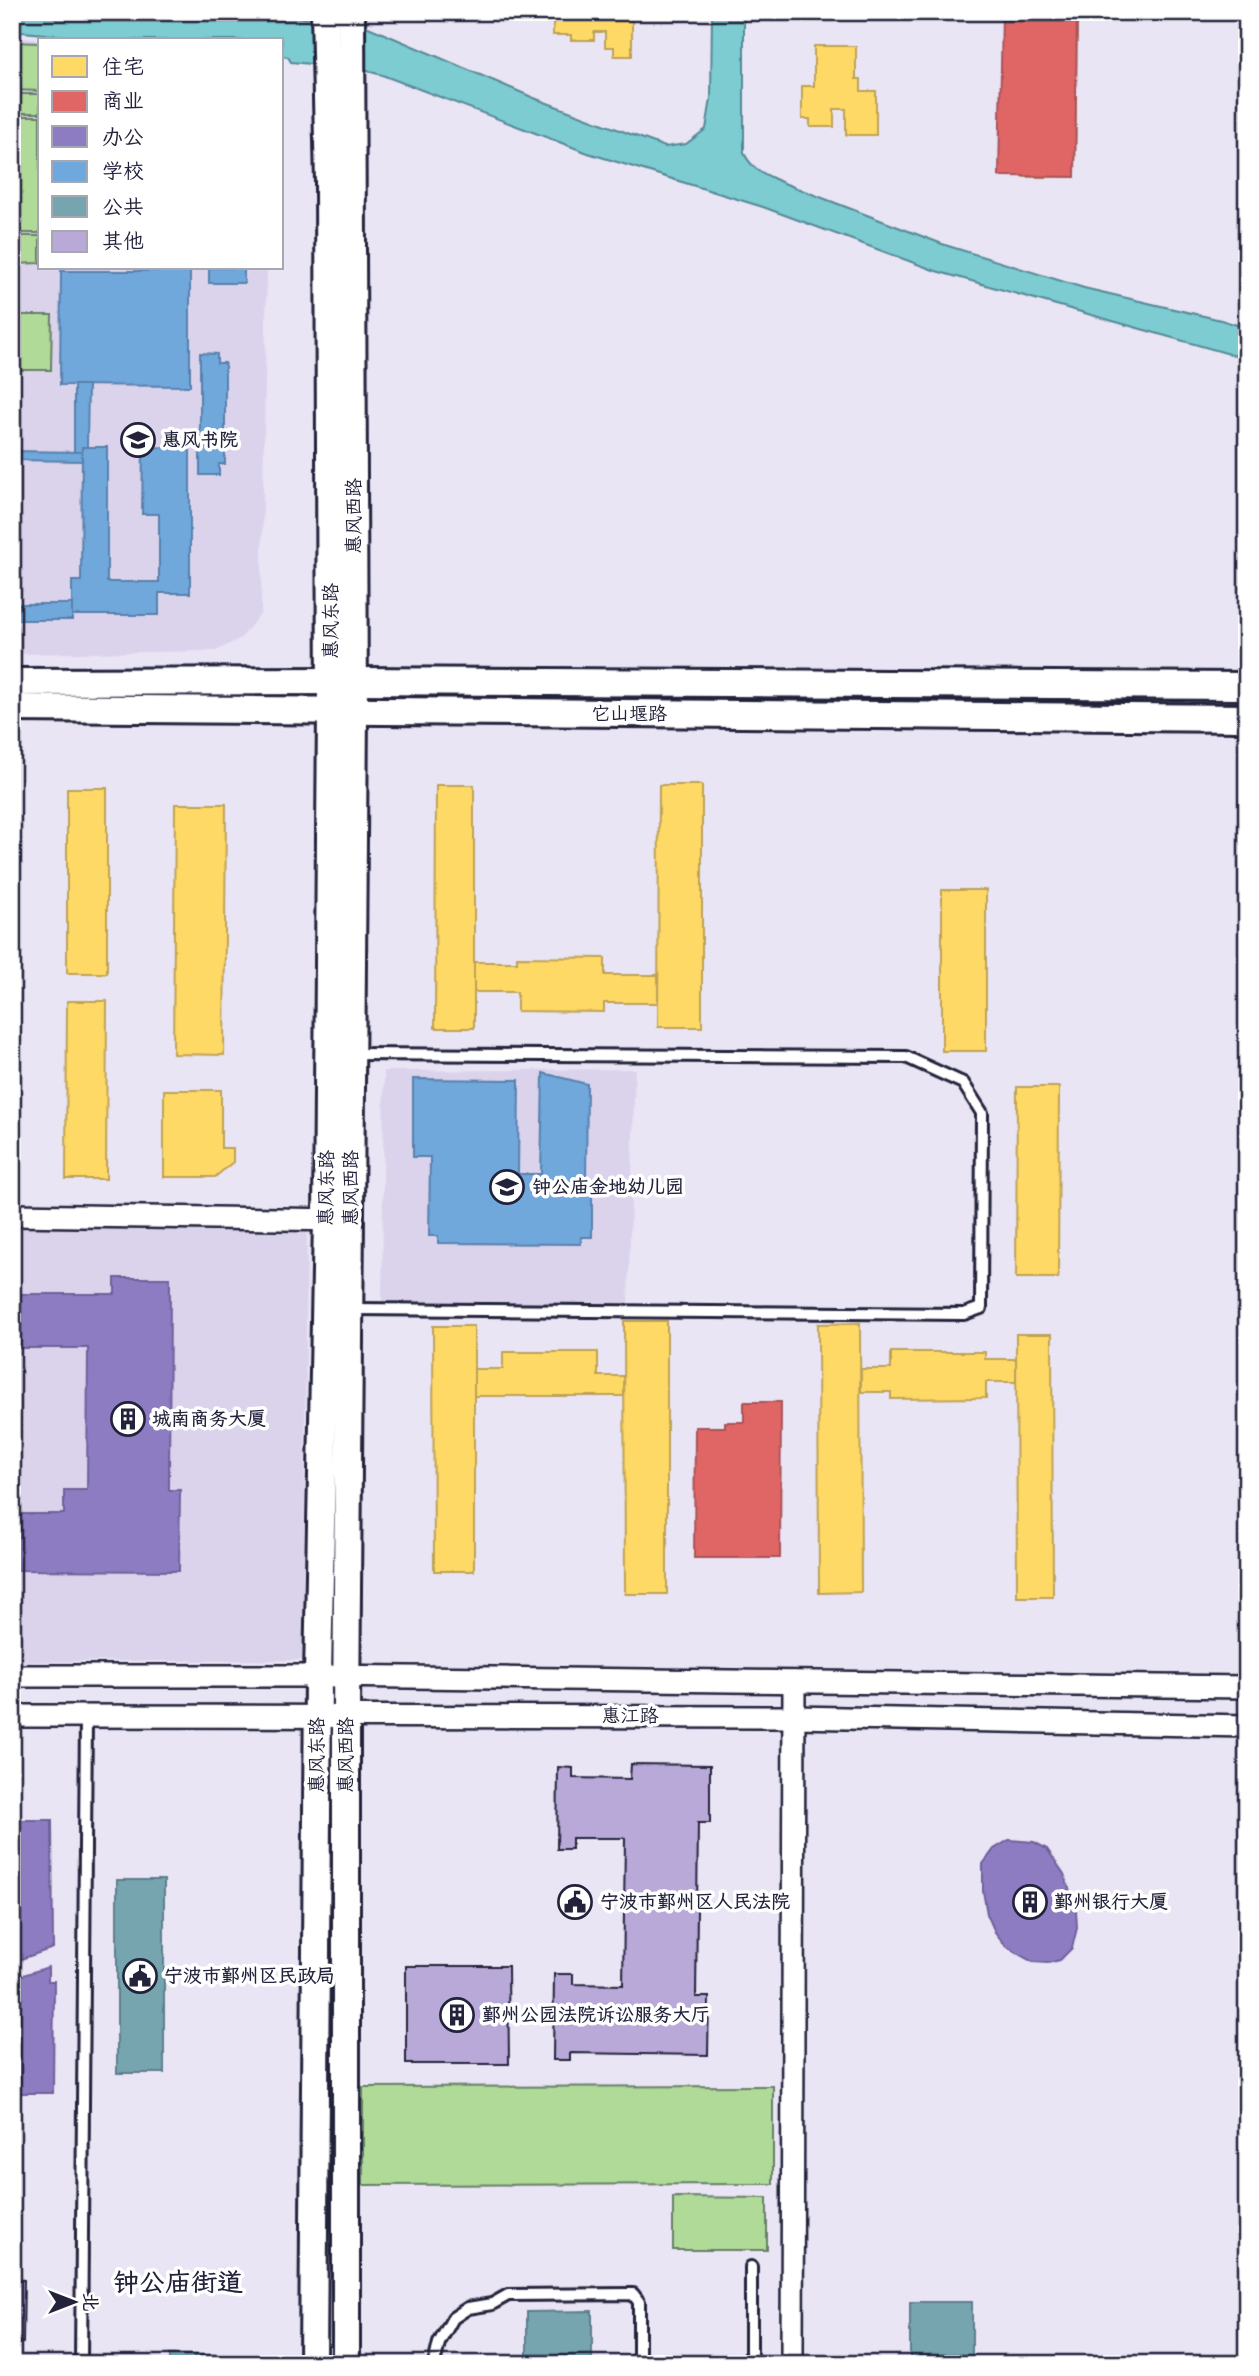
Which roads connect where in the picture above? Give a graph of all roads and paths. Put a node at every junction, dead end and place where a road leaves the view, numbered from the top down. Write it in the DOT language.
graph roads {
  1 [pos="325,14"];
  2 [pos="351,16"];
  3 [pos="338,78"];
  4 [pos="12,682"];
  5 [pos="343,682"];
  6 [pos="1247,686"];
  7 [pos="12,708"];
  8 [pos="343,711"];
  9 [pos="1247,718"];
  10 [pos="340,1054"];
  11 [pos="12,1215"];
  12 [pos="339,1220"];
  13 [pos="338,1309"];
  14 [pos="12,1676"];
  15 [pos="318,1676"];
  16 [pos="347,1677"];
  17 [pos="794,1682"];
  18 [pos="1247,1687"];
  19 [pos="318,1715"];
  20 [pos="346,1715"];
  21 [pos="12,1716"];
  22 [pos="86,1716"];
  23 [pos="794,1717"];
  24 [pos="1247,1726"];
  25 [pos="751,2267"];
  26 [pos="81,2364"];
  27 [pos="313,2364"];
  28 [pos="346,2364"];
  29 [pos="434,2364"];
  30 [pos="639,2364"];
  31 [pos="751,2364"];
  32 [pos="792,2364"];
  1 -- 3 [label="street, 惠风东路"];
  2 -- 3 [label="street"];
  3 -- 5 [label="street, 惠风东路"];
  4 -- 5 [label="street, 它山堰路"];
  5 -- 6 [label="street, 它山堰路"];
  5 -- 8 [label="street, 惠风东路"];
  7 -- 8 [label="street, 它山堰路"];
  8 -- 9 [label="street, 它山堰路"];
  8 -- 10 [label="street, 惠风东路"];
  10 -- 12 [label="street, 惠风西路"];
  10 -- 13 [label="lane"];
  11 -- 12 [label="street"];
  12 -- 13 [label="street, 惠风西路"];
  13 -- 15 [label="street, 惠风东路"];
  13 -- 16 [label="street, 惠风西路"];
  14 -- 15 [label="street, 惠江路"];
  15 -- 16 [label="street, 惠江路"];
  15 -- 19 [label="street, 惠风东路"];
  16 -- 17 [label="street, 惠江路"];
  16 -- 20 [label="street, 惠风西路"];
  17 -- 18 [label="street, 惠江路"];
  17 -- 23 [label="street"];
  19 -- 20 [label="street, 惠江路"];
  19 -- 22 [label="street, 惠江路"];
  19 -- 27 [label="street, 惠风东路"];
  20 -- 23 [label="street, 惠江路"];
  20 -- 28 [label="street, 惠风西路"];
  21 -- 22 [label="street, 惠江路"];
  22 -- 26 [label="lane"];
  23 -- 24 [label="street, 惠江路"];
  23 -- 32 [label="street"];
  25 -- 31 [label="lane"];
  29 -- 30 [label="lane"];
}
